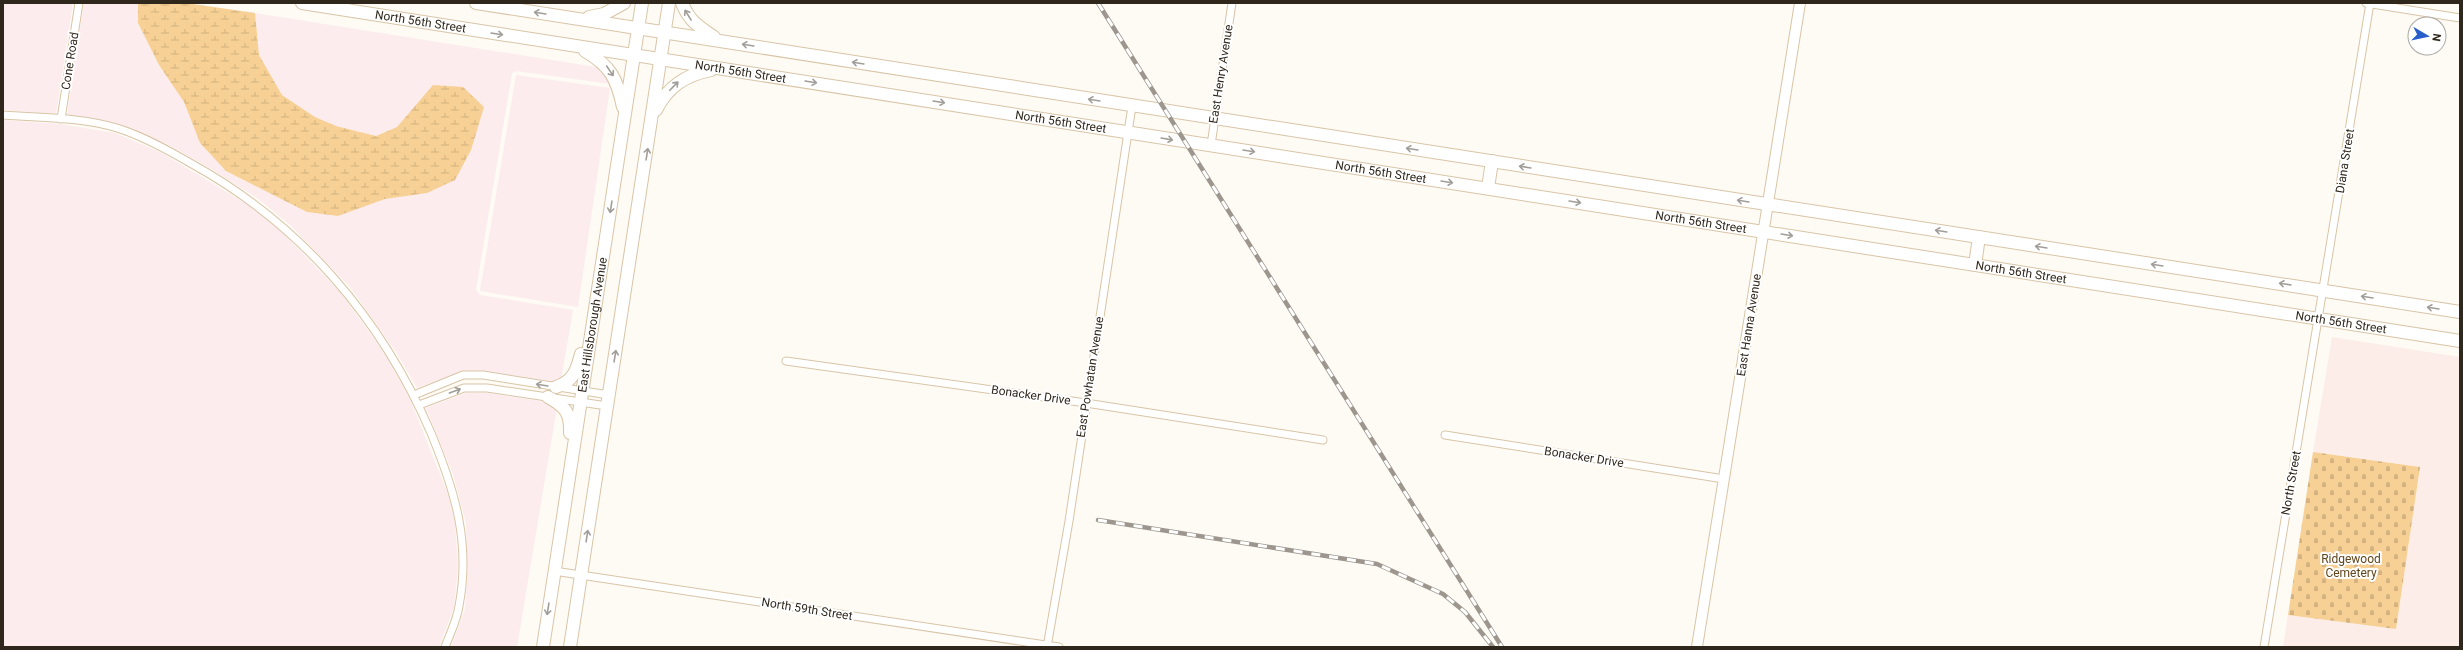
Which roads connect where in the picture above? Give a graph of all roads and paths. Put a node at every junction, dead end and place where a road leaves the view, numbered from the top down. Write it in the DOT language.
graph roads {
  1 [pos="79,3"];
  2 [pos="302,3"];
  3 [pos="476,3"];
  4 [pos="624,3"];
  5 [pos="642,3"];
  6 [pos="669,3"];
  7 [pos="682,3"];
  8 [pos="1232,3"];
  9 [pos="1800,3"];
  10 [pos="2368,3"];
  11 [pos="491,4"];
  12 [pos="353,7"];
  13 [pos="2460,18"];
  14 [pos="578,19"];
  15 [pos="638,28"];
  16 [pos="665,32"];
  17 [pos="720,41"];
  18 [pos="580,47"];
  19 [pos="634,56"];
  20 [pos="662,59"];
  21 [pos="719,68"];
  22 [pos="1132,106"];
  23 [pos="3,115"];
  24 [pos="624,116"];
  25 [pos="652,118"];
  26 [pos="1215,118"];
  27 [pos="61,119"];
  28 [pos="1128,132"];
  29 [pos="1211,145"];
  30 [pos="1492,162"];
  31 [pos="1488,188"];
  32 [pos="1768,205"];
  33 [pos="1764,232"];
  34 [pos="1979,237"];
  35 [pos="1975,265"];
  36 [pos="2324,290"];
  37 [pos="2460,312"];
  38 [pos="593,319"];
  39 [pos="2319,319"];
  40 [pos="2460,341"];
  41 [pos="786,361"];
  42 [pos="556,387"];
  43 [pos="414,395"];
  44 [pos="548,397"];
  45 [pos="581,397"];
  46 [pos="608,400"];
  47 [pos="1086,402"];
  48 [pos="419,405"];
  49 [pos="1445,435"];
  50 [pos="1323,440"];
  51 [pos="572,459"];
  52 [pos="1724,479"];
  53 [pos="554,571"];
  54 [pos="581,575"];
  55 [pos="1047,646"];
  56 [pos="445,647"];
  57 [pos="543,647"];
  58 [pos="570,647"];
  59 [pos="1059,647"];
  60 [pos="1697,647"];
  61 [pos="2264,647"];
  1 -- 27 [label="street, Cone Road"];
  2 -- 12 [label="main road, North 56th Street"];
  3 -- 11 [label="main road"];
  4 -- 14 [label="main road"];
  5 -- 15 [label="main road, East Hillsborough Avenue"];
  6 -- 16 [label="main road"];
  17 -- 7 [label="main road, one-way"];
  8 -- 26 [label="street, East Henry Avenue"];
  9 -- 32 [label="street, East Hanna Avenue"];
  10 -- 13 [label="street"];
  10 -- 36 [label="street, Diana Street"];
  14 -- 11 [label="main road, one-way"];
  12 -- 18 [label="main road, North 56th Street, one-way"];
  14 -- 15 [label="main road"];
  15 -- 16 [label="main road"];
  15 -- 19 [label="main road, East Hillsborough Avenue"];
  16 -- 17 [label="main road"];
  16 -- 20 [label="main road"];
  22 -- 17 [label="main road, one-way"];
  18 -- 19 [label="main road, North 56th Street"];
  18 -- 24 [label="main road, one-way"];
  19 -- 20 [label="main road, North 56th Street"];
  19 -- 24 [label="main road, East Hillsborough Avenue"];
  20 -- 21 [label="main road, North 56th Street"];
  20 -- 25 [label="main road"];
  25 -- 21 [label="main road, one-way"];
  21 -- 28 [label="main road, North 56th Street, one-way"];
  22 -- 26 [label="main road"];
  22 -- 28 [label="street, East Powhatan Avenue"];
  23 -- 27 [label="street"];
  24 -- 38 [label="main road, East Hillsborough Avenue, one-way"];
  46 -- 25 [label="main road, one-way"];
  26 -- 29 [label="street, East Henry Avenue"];
  30 -- 26 [label="main road, one-way"];
  27 -- 43 [label="street"];
  28 -- 29 [label="main road, North 56th Street, one-way"];
  28 -- 47 [label="street, East Powhatan Avenue"];
  29 -- 31 [label="main road, North 56th Street, one-way"];
  30 -- 31 [label="main road"];
  32 -- 30 [label="main road, one-way"];
  31 -- 33 [label="main road, North 56th Street, one-way"];
  32 -- 33 [label="street, East Hanna Avenue"];
  34 -- 32 [label="main road, one-way"];
  33 -- 35 [label="main road, North 56th Street, one-way"];
  33 -- 52 [label="street, East Hanna Avenue"];
  34 -- 35 [label="main road"];
  36 -- 34 [label="main road, one-way"];
  35 -- 39 [label="main road, North 56th Street"];
  37 -- 36 [label="main road, one-way"];
  36 -- 39 [label="street, Diana Street"];
  38 -- 42 [label="main road"];
  38 -- 45 [label="main road, East Hillsborough Avenue"];
  39 -- 40 [label="main road, North 56th Street"];
  39 -- 61 [label="street, North Street"];
  41 -- 47 [label="street, Bonacker Drive"];
  42 -- 43 [label="street, one-way"];
  42 -- 45 [label="street"];
  43 -- 48 [label="street"];
  44 -- 45 [label="street"];
  48 -- 44 [label="street, one-way"];
  44 -- 51 [label="main road"];
  45 -- 46 [label="street"];
  45 -- 46 [label="street"];
  45 -- 51 [label="main road, East Hillsborough Avenue"];
  54 -- 46 [label="main road, one-way"];
  47 -- 50 [label="street, Bonacker Drive"];
  47 -- 55 [label="street, East Powhatan Avenue"];
  48 -- 56 [label="street"];
  49 -- 52 [label="street, Bonacker Drive"];
  51 -- 53 [label="main road, East Hillsborough Avenue"];
  52 -- 60 [label="street, East Hanna Avenue"];
  53 -- 54 [label="street, North 59th Street"];
  53 -- 57 [label="main road, East Hillsborough Avenue, one-way"];
  54 -- 55 [label="street, North 59th Street"];
  54 -- 58 [label="main road"];
  55 -- 59 [label="street, North 59th Street"];
}
